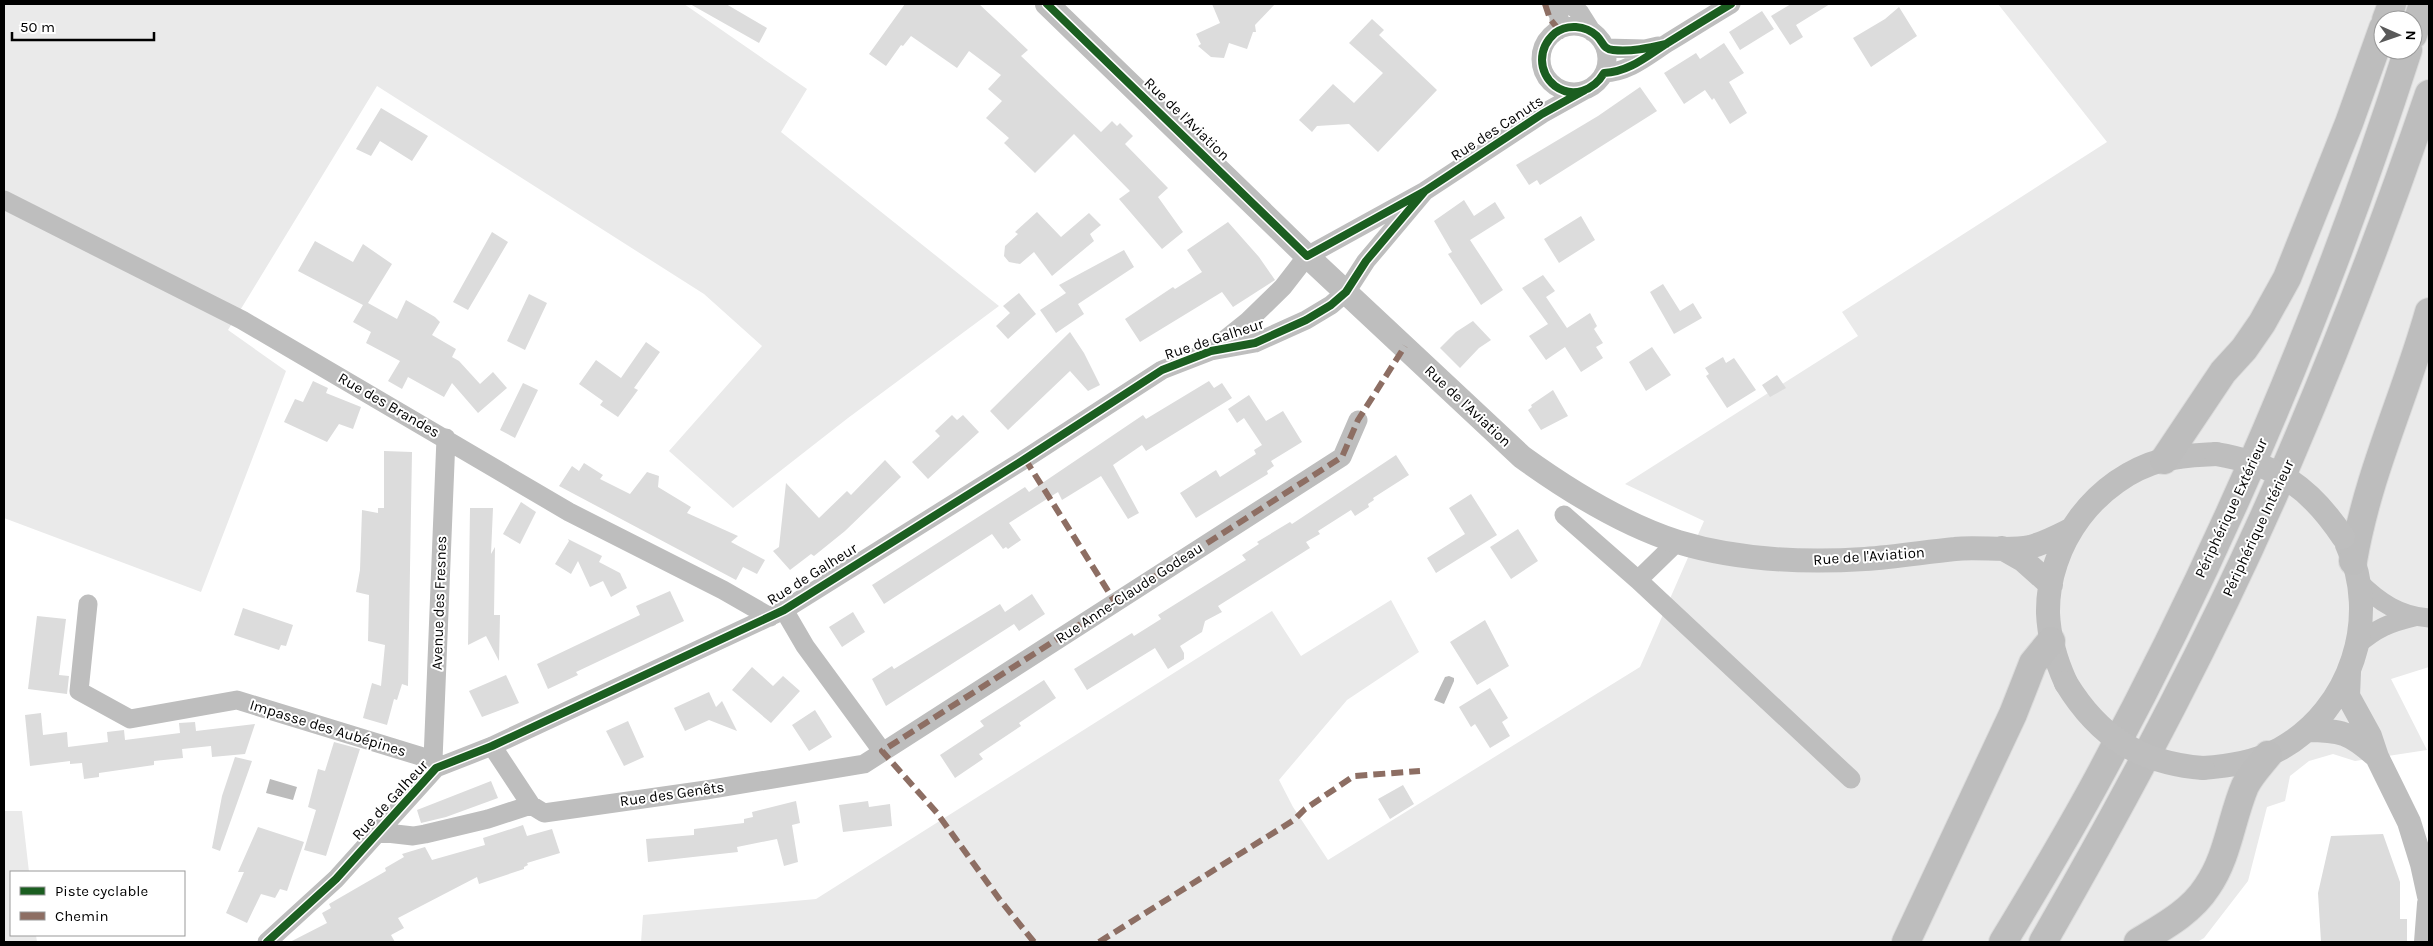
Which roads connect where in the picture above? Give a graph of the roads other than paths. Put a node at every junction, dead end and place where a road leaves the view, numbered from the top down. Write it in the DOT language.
graph roads {
  1 [pos="1047,4"];
  2 [pos="1553,4"];
  3 [pos="1571,4"];
  4 [pos="1732,4"];
  5 [pos="1559,30"];
  6 [pos="1592,32"];
  7 [pos="1666,44"];
  8 [pos="1605,48"];
  9 [pos="2373,56"];
  10 [pos="2405,60"];
  11 [pos="1604,73"];
  12 [pos="1585,90"];
  13 [pos="2429,94"];
  14 [pos="1426,191"];
  15 [pos="4,200"];
  16 [pos="1307,256"];
  17 [pos="1346,292"];
  18 [pos="2429,312"];
  19 [pos="1211,351"];
  20 [pos="1358,420"];
  21 [pos="446,438"];
  22 [pos="2164,460"];
  23 [pos="1564,515"];
  24 [pos="2072,529"];
  25 [pos="1677,542"];
  26 [pos="2002,548"];
  27 [pos="2351,560"];
  28 [pos="1638,580"];
  29 [pos="2050,584"];
  30 [pos="88,604"];
  31 [pos="777,613"];
  32 [pos="2422,617"];
  33 [pos="2051,641"];
  34 [pos="2357,645"];
  35 [pos="2350,670"];
  36 [pos="2307,730"];
  37 [pos="492,746"];
  38 [pos="882,751"];
  39 [pos="2268,755"];
  40 [pos="2377,757"];
  41 [pos="435,764"];
  42 [pos="1851,779"];
  43 [pos="531,805"];
  44 [pos="378,832"];
  45 [pos="2429,896"];
  46 [pos="2429,904"];
  47 [pos="268,942"];
  48 [pos="1906,942"];
  49 [pos="2003,942"];
  50 [pos="2043,942"];
  51 [pos="2138,942"];
  52 [pos="2426,942"];
  1 -- 16 [label="street, Rue de l'Aviation"];
  2 -- 5 [label="street"];
  3 -- 6 [label="street"];
  4 -- 7 [label="street"];
  5 -- 6 [label="street"];
  5 -- 12 [label="street"];
  6 -- 8 [label="street"];
  7 -- 8 [label="street"];
  7 -- 11 [label="street"];
  8 -- 11 [label="street"];
  9 -- 22 [label="highway"];
  10 -- 49 [label="highway, Périphérique Extérieur"];
  11 -- 12 [label="street"];
  12 -- 14 [label="street, Rue des Canuts"];
  13 -- 50 [label="highway, Périphérique Intérieur"];
  14 -- 16 [label="street, Rue des Canuts"];
  14 -- 17 [label="street, Rue des Canuts"];
  15 -- 21 [label="street, Rue des Brandes"];
  16 -- 17 [label="street, Rue de l'Aviation"];
  16 -- 19 [label="street, Rue de Galheur"];
  17 -- 19 [label="street, Rue de Galheur"];
  17 -- 25 [label="street, Rue de l'Aviation"];
  18 -- 27 [label="highway"];
  19 -- 31 [label="street, Rue de Galheur"];
  20 -- 38 [label="street, Rue Anne-Claude Godeau"];
  21 -- 31 [label="street, Rue des Brandes"];
  21 -- 41 [label="street, Avenue des Fresnes"];
  22 -- 24 [label="street"];
  22 -- 27 [label="street, bridge"];
  23 -- 28 [label="street"];
  24 -- 26 [label="street, Rue de l'Aviation"];
  24 -- 29 [label="street"];
  25 -- 26 [label="street, Rue de l'Aviation"];
  25 -- 28 [label="street"];
  26 -- 29 [label="street"];
  27 -- 32 [label="street"];
  27 -- 34 [label="street"];
  28 -- 42 [label="street"];
  29 -- 33 [label="street"];
  30 -- 41 [label="street, Impasse des Aubépines"];
  31 -- 37 [label="street, Rue de Galheur"];
  31 -- 38 [label="street"];
  32 -- 34 [label="street"];
  33 -- 39 [label="street, bridge"];
  33 -- 48 [label="highway"];
  34 -- 35 [label="street"];
  35 -- 36 [label="street"];
  35 -- 40 [label="street"];
  36 -- 39 [label="street"];
  36 -- 40 [label="street"];
  37 -- 41 [label="street, Rue de Galheur"];
  37 -- 43 [label="street"];
  38 -- 43 [label="street, Rue des Genêts"];
  39 -- 51 [label="highway"];
  40 -- 45 [label="street"];
  41 -- 44 [label="street, Rue de Galheur"];
  43 -- 44 [label="street"];
  44 -- 47 [label="street, Rue de Galheur"];
  46 -- 52 [label="street"];
}
